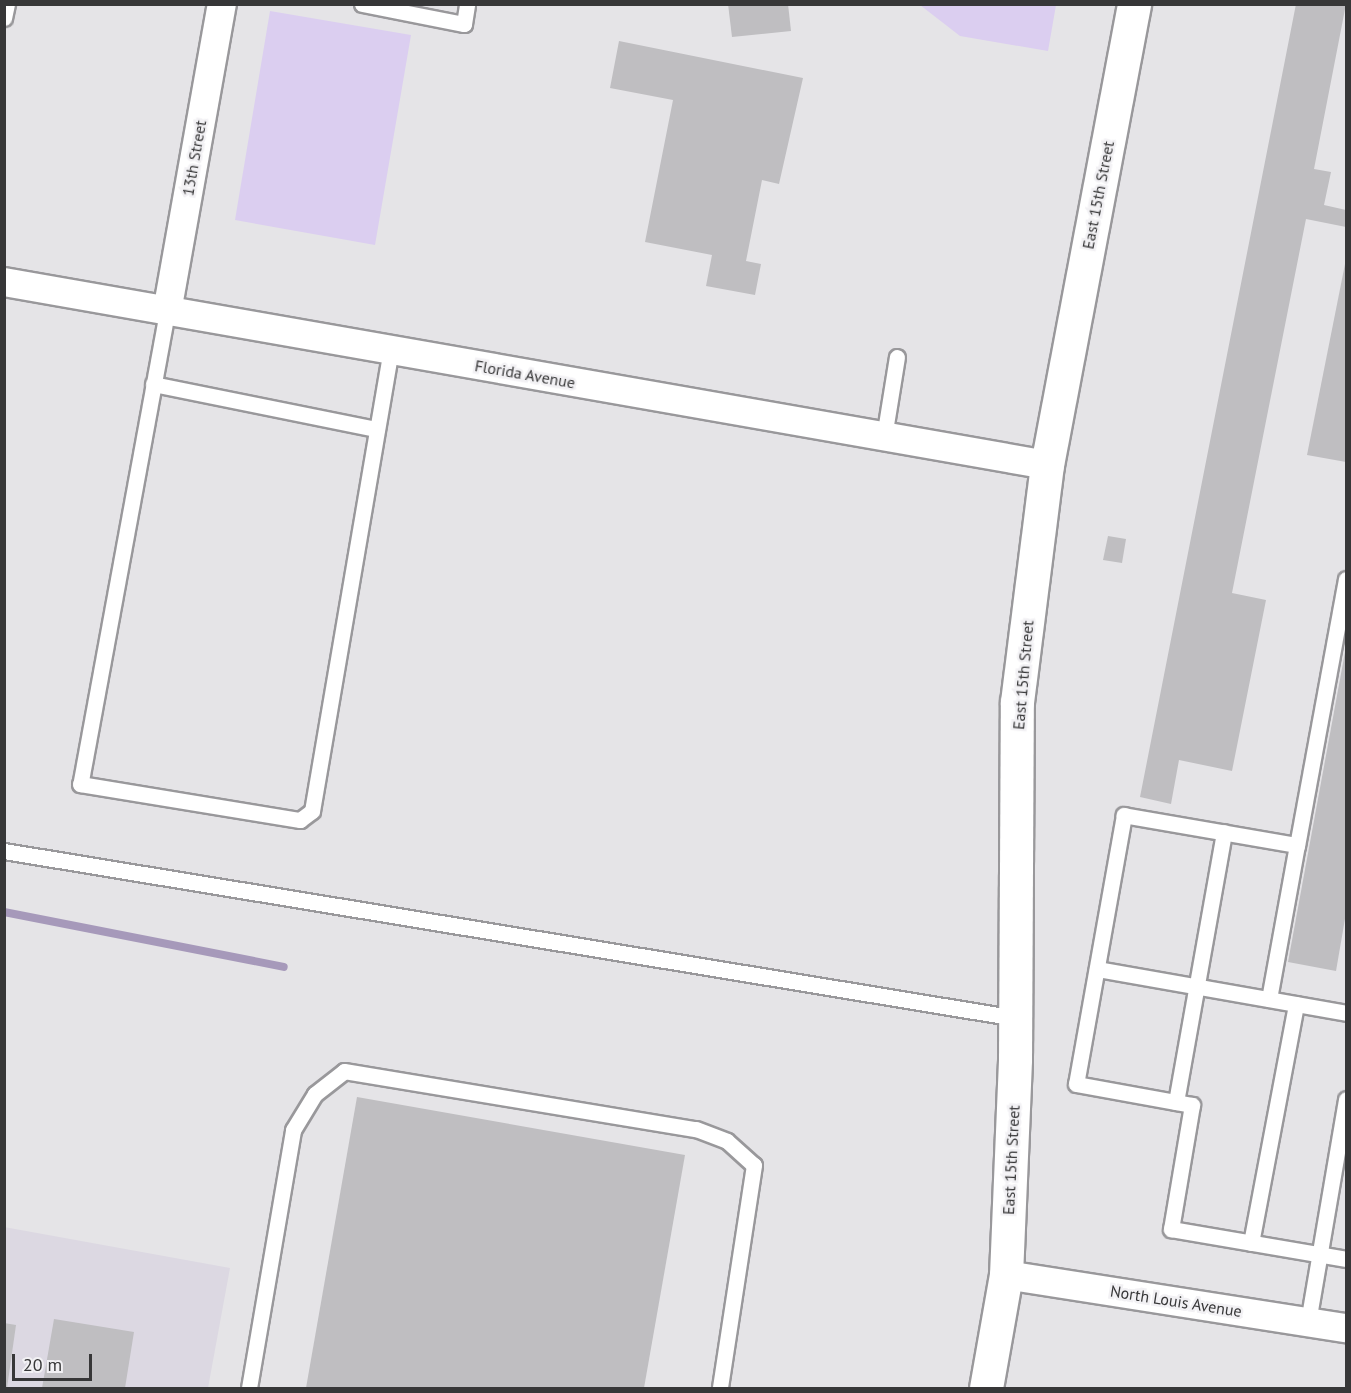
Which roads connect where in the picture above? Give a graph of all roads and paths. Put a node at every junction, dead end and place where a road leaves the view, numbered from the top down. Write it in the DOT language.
graph roads {
  1 [pos="7,4"];
  2 [pos="222,4"];
  3 [pos="362,4"];
  4 [pos="467,4"];
  5 [pos="1134,4"];
  6 [pos="4,18"];
  7 [pos="4,282"];
  8 [pos="167,312"];
  9 [pos="391,351"];
  10 [pos="897,357"];
  11 [pos="153,384"];
  12 [pos="377,429"];
  13 [pos="884,437"];
  14 [pos="1047,465"];
  15 [pos="1347,579"];
  16 [pos="1224,832"];
  17 [pos="1297,845"];
  18 [pos="4,851"];
  19 [pos="1097,969"];
  20 [pos="1196,987"];
  21 [pos="1269,999"];
  22 [pos="1296,1004"];
  23 [pos="1347,1013"];
  24 [pos="1016,1018"];
  25 [pos="1347,1099"];
  26 [pos="1176,1102"];
  27 [pos="1251,1243"];
  28 [pos="1319,1255"];
  29 [pos="1347,1259"];
  30 [pos="1006,1275"];
  31 [pos="1308,1322"];
  32 [pos="1347,1328"];
  33 [pos="249,1389"];
  34 [pos="720,1389"];
  35 [pos="986,1389"];
  1 -- 6 [label="lane"];
  2 -- 8 [label="street, 13th Street"];
  3 -- 4 [label="lane"];
  5 -- 14 [label="street, East 15th Street"];
  7 -- 8 [label="street, Florida Avenue"];
  8 -- 9 [label="street, Florida Avenue"];
  8 -- 11 [label="lane"];
  9 -- 12 [label="lane"];
  9 -- 13 [label="street, Florida Avenue"];
  10 -- 13 [label="lane"];
  11 -- 12 [label="lane"];
  11 -- 12 [label="lane"];
  13 -- 14 [label="street, Florida Avenue"];
  14 -- 24 [label="street, East 15th Street"];
  15 -- 17 [label="lane"];
  16 -- 17 [label="lane"];
  16 -- 19 [label="lane"];
  16 -- 20 [label="lane"];
  17 -- 21 [label="lane"];
  18 -- 24 [label="lane"];
  19 -- 20 [label="lane"];
  19 -- 26 [label="lane"];
  20 -- 21 [label="lane"];
  20 -- 26 [label="lane"];
  21 -- 22 [label="lane"];
  22 -- 23 [label="lane"];
  22 -- 27 [label="lane"];
  24 -- 30 [label="street, East 15th Street"];
  25 -- 28 [label="lane"];
  26 -- 27 [label="lane"];
  27 -- 28 [label="lane"];
  28 -- 29 [label="lane"];
  28 -- 31 [label="lane"];
  30 -- 31 [label="street, North Louis Avenue"];
  30 -- 35 [label="street, East 15th Street"];
  31 -- 32 [label="street, North Louis Avenue"];
  33 -- 34 [label="lane"];
}
